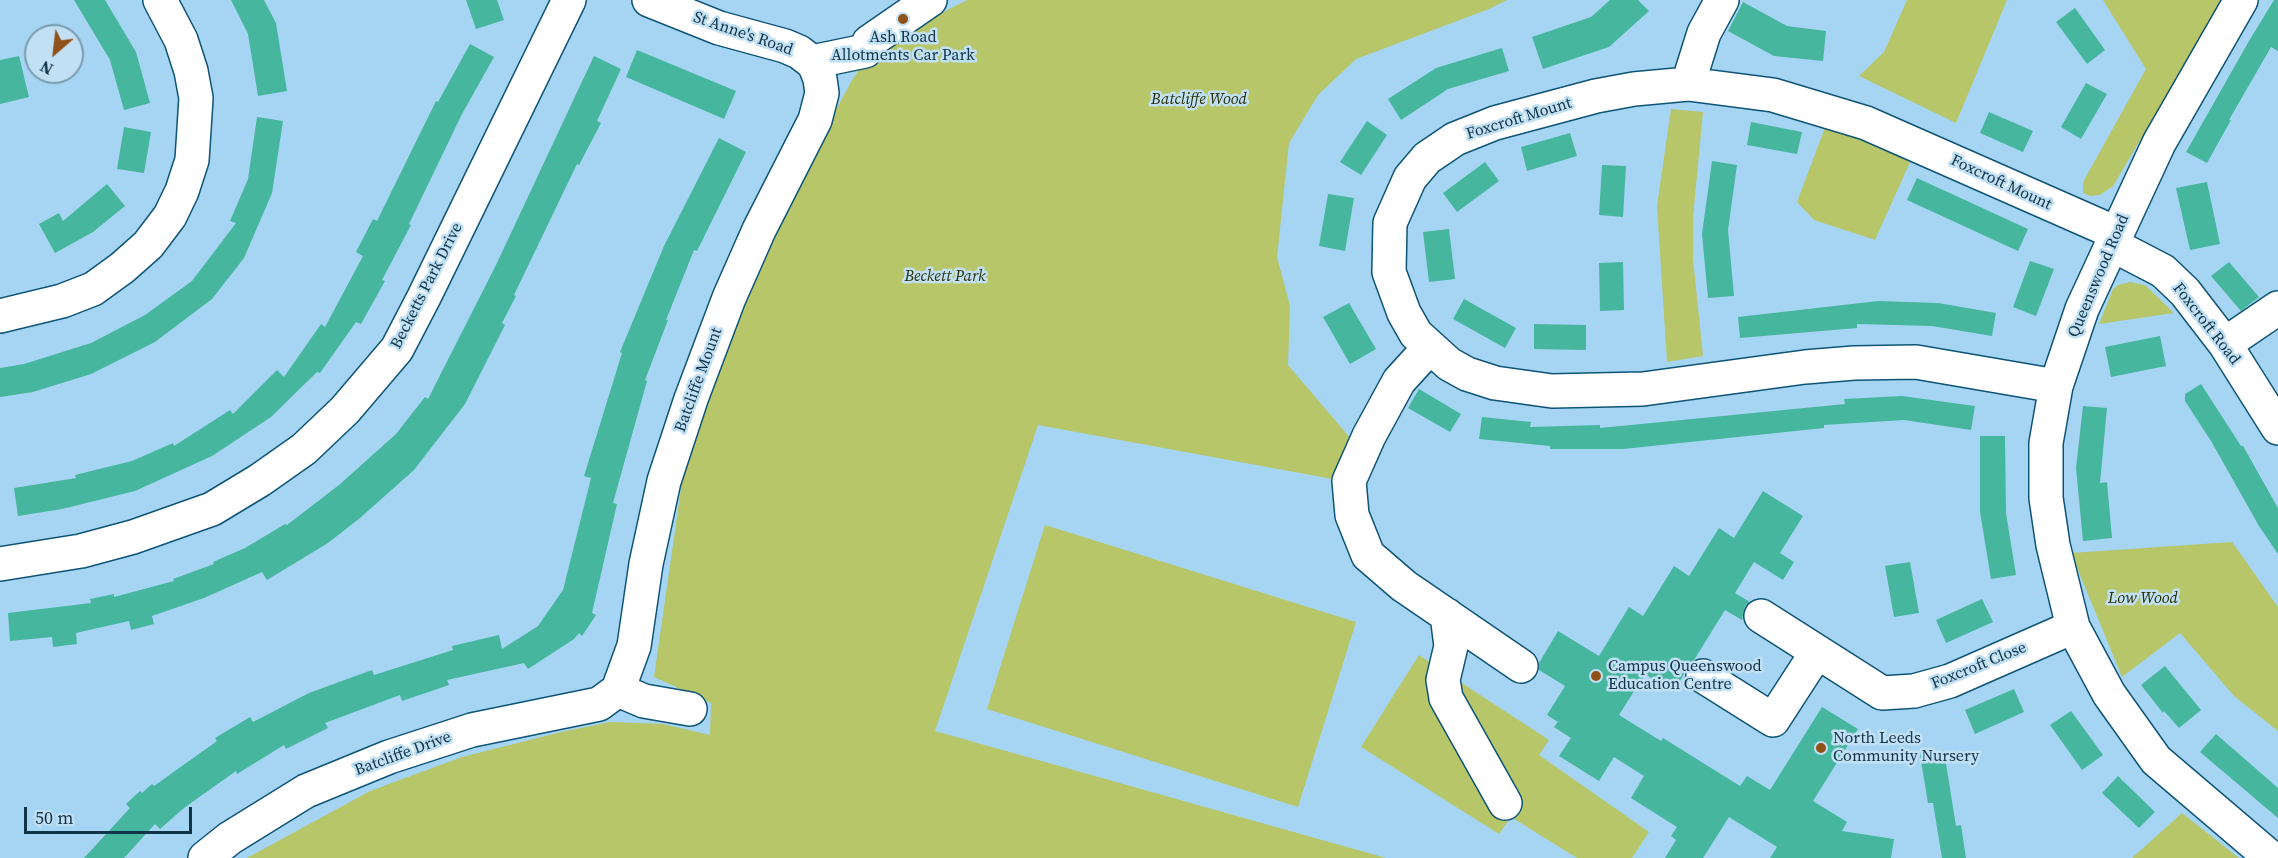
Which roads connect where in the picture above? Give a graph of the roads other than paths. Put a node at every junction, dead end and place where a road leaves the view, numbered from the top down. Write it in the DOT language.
graph roads {
  1 [pos="160,0"];
  2 [pos="569,0"];
  3 [pos="649,0"];
  4 [pos="930,0"];
  5 [pos="1722,0"];
  6 [pos="2241,0"];
  7 [pos="817,74"];
  8 [pos="1688,84"];
  9 [pos="2114,239"];
  10 [pos="2278,308"];
  11 [pos="0,316"];
  12 [pos="2225,344"];
  13 [pos="1430,347"];
  14 [pos="2056,386"];
  15 [pos="2278,428"];
  16 [pos="0,564"];
  17 [pos="1447,615"];
  18 [pos="1761,616"];
  19 [pos="2073,627"];
  20 [pos="1817,652"];
  21 [pos="1521,666"];
  22 [pos="1703,676"];
  23 [pos="618,690"];
  24 [pos="690,709"];
  25 [pos="1505,803"];
  26 [pos="205,858"];
  27 [pos="2271,858"];
  1 -- 11 [label="street"];
  2 -- 16 [label="street, Becketts Park Drive"];
  3 -- 7 [label="street, St Anne's Road"];
  4 -- 7 [label="street"];
  5 -- 8 [label="street"];
  6 -- 9 [label="street, Queenswood Road"];
  7 -- 23 [label="street, Batcliffe Mount"];
  8 -- 9 [label="street, Foxcroft Mount"];
  8 -- 13 [label="street, Foxcroft Mount"];
  9 -- 12 [label="street, Foxcroft Road"];
  9 -- 14 [label="street, Queenswood Road"];
  10 -- 12 [label="street"];
  12 -- 15 [label="street, Foxcroft Road"];
  13 -- 14 [label="street, Foxcroft Mount"];
  13 -- 17 [label="street"];
  14 -- 19 [label="street, Queenswood Road"];
  17 -- 21 [label="street"];
  17 -- 25 [label="street"];
  18 -- 20 [label="street"];
  19 -- 20 [label="street, Foxcroft Close"];
  19 -- 27 [label="street, Queenswood Road"];
  20 -- 22 [label="street"];
  23 -- 24 [label="street"];
  23 -- 26 [label="street, Batcliffe Drive"];
}
